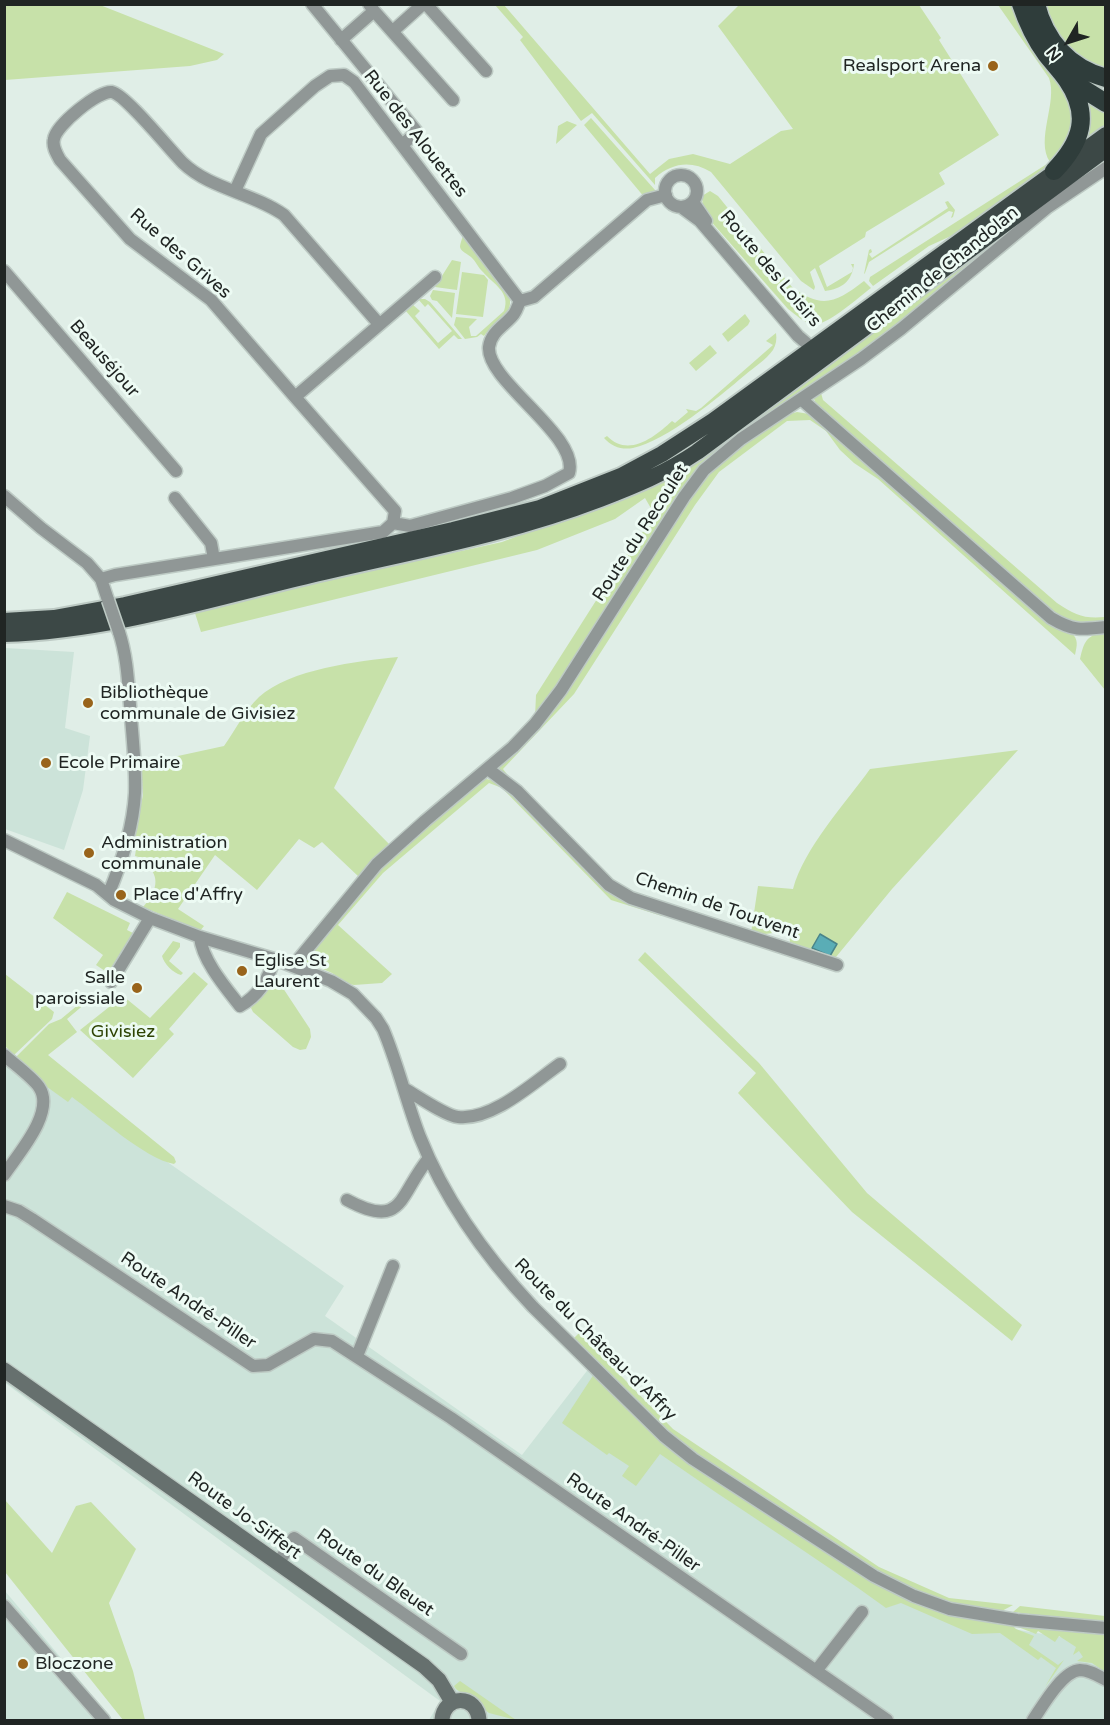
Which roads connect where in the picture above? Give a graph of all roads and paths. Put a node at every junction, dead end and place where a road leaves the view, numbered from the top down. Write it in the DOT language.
graph roads {
  1 [pos="312,4"];
  2 [pos="424,4"];
  3 [pos="1021,4"];
  4 [pos="1036,4"];
  5 [pos="371,8"];
  6 [pos="393,31"];
  7 [pos="341,40"];
  8 [pos="486,71"];
  9 [pos="1065,77"];
  10 [pos="1106,78"];
  11 [pos="453,100"];
  12 [pos="1106,103"];
  13 [pos="1106,135"];
  14 [pos="402,145"];
  15 [pos="1106,149"];
  16 [pos="1106,168"];
  17 [pos="1054,171"];
  18 [pos="235,191"];
  19 [pos="666,195"];
  20 [pos="687,204"];
  21 [pos="4,271"];
  22 [pos="435,277"];
  23 [pos="519,301"];
  24 [pos="379,324"];
  25 [pos="816,355"];
  26 [pos="295,398"];
  27 [pos="801,399"];
  28 [pos="177,471"];
  29 [pos="4,495"];
  30 [pos="175,498"];
  31 [pos="393,524"];
  32 [pos="214,559"];
  33 [pos="101,579"];
  34 [pos="4,621"];
  35 [pos="1106,627"];
  36 [pos="4,634"];
  37 [pos="488,769"];
  38 [pos="4,840"];
  39 [pos="108,895"];
  40 [pos="150,918"];
  41 [pos="201,937"];
  42 [pos="274,959"];
  43 [pos="837,965"];
  44 [pos="293,966"];
  45 [pos="111,982"];
  46 [pos="4,1055"];
  47 [pos="560,1064"];
  48 [pos="405,1089"];
  49 [pos="429,1158"];
  50 [pos="4,1175"];
  51 [pos="347,1200"];
  52 [pos="4,1206"];
  53 [pos="393,1266"];
  54 [pos="357,1356"];
  55 [pos="4,1370"];
  56 [pos="278,1564"];
  57 [pos="4,1606"];
  58 [pos="862,1612"];
  59 [pos="1106,1628"];
  60 [pos="461,1654"];
  61 [pos="816,1671"];
  62 [pos="1106,1680"];
  63 [pos="452,1702"];
  64 [pos="104,1720"];
  65 [pos="442,1720"];
  66 [pos="479,1720"];
  67 [pos="887,1720"];
  68 [pos="1033,1720"];
  1 -- 7 [label="street"];
  2 -- 6 [label="street"];
  2 -- 8 [label="street"];
  3 -- 9 [label="highway"];
  4 -- 10 [label="highway"];
  5 -- 6 [label="street"];
  5 -- 7 [label="street"];
  6 -- 11 [label="street"];
  7 -- 14 [label="street"];
  9 -- 12 [label="highway"];
  9 -- 17 [label="highway"];
  13 -- 17 [label="highway"];
  14 -- 18 [label="street, Rue des Alouettes"];
  14 -- 23 [label="street, Rue des Alouettes"];
  15 -- 25 [label="highway"];
  16 -- 27 [label="street, Chemin de Chandolan"];
  17 -- 25 [label="highway"];
  18 -- 24 [label="street, Rue des Grives"];
  18 -- 26 [label="street, Rue des Grives"];
  19 -- 20 [label="street, Route des Loisirs"];
  19 -- 20 [label="street, Route des Loisirs"];
  19 -- 23 [label="street, Route des Loisirs"];
  20 -- 25 [label="street, Route des Loisirs"];
  21 -- 28 [label="street, Beauséjour"];
  22 -- 24 [label="street"];
  23 -- 31 [label="street"];
  24 -- 26 [label="street"];
  25 -- 34 [label="highway"];
  25 -- 36 [label="highway"];
  26 -- 31 [label="street"];
  27 -- 35 [label="street"];
  27 -- 37 [label="street, Route du Recoulet"];
  29 -- 33 [label="street"];
  30 -- 32 [label="street"];
  31 -- 32 [label="street"];
  32 -- 33 [label="street"];
  33 -- 39 [label="street, bridge"];
  37 -- 43 [label="street, Chemin de Toutvent"];
  37 -- 44 [label="street, Route du Recoulet"];
  38 -- 39 [label="street"];
  39 -- 40 [label="street"];
  40 -- 41 [label="street"];
  40 -- 45 [label="street"];
  41 -- 42 [label="street, Route du Château-d'Affry"];
  41 -- 42 [label="street"];
  42 -- 44 [label="street, Route du Château-d'Affry"];
  44 -- 48 [label="street, Route du Château-d'Affry"];
  46 -- 50 [label="street"];
  47 -- 48 [label="street"];
  48 -- 49 [label="street, Route du Château-d'Affry"];
  49 -- 51 [label="street"];
  49 -- 59 [label="street, Route du Château-d'Affry"];
  52 -- 54 [label="street, Route André-Piller"];
  53 -- 54 [label="street"];
  54 -- 61 [label="street, Route André-Piller"];
  55 -- 56 [label="main road, Route Jo-Siffert"];
  56 -- 60 [label="street, Route du Bleuet"];
  56 -- 63 [label="main road, Route Jo-Siffert"];
  57 -- 64 [label="street"];
  58 -- 61 [label="street"];
  61 -- 67 [label="street, Route André-Piller"];
  62 -- 68 [label="street"];
  63 -- 65 [label="main road"];
  63 -- 66 [label="main road"];
}
